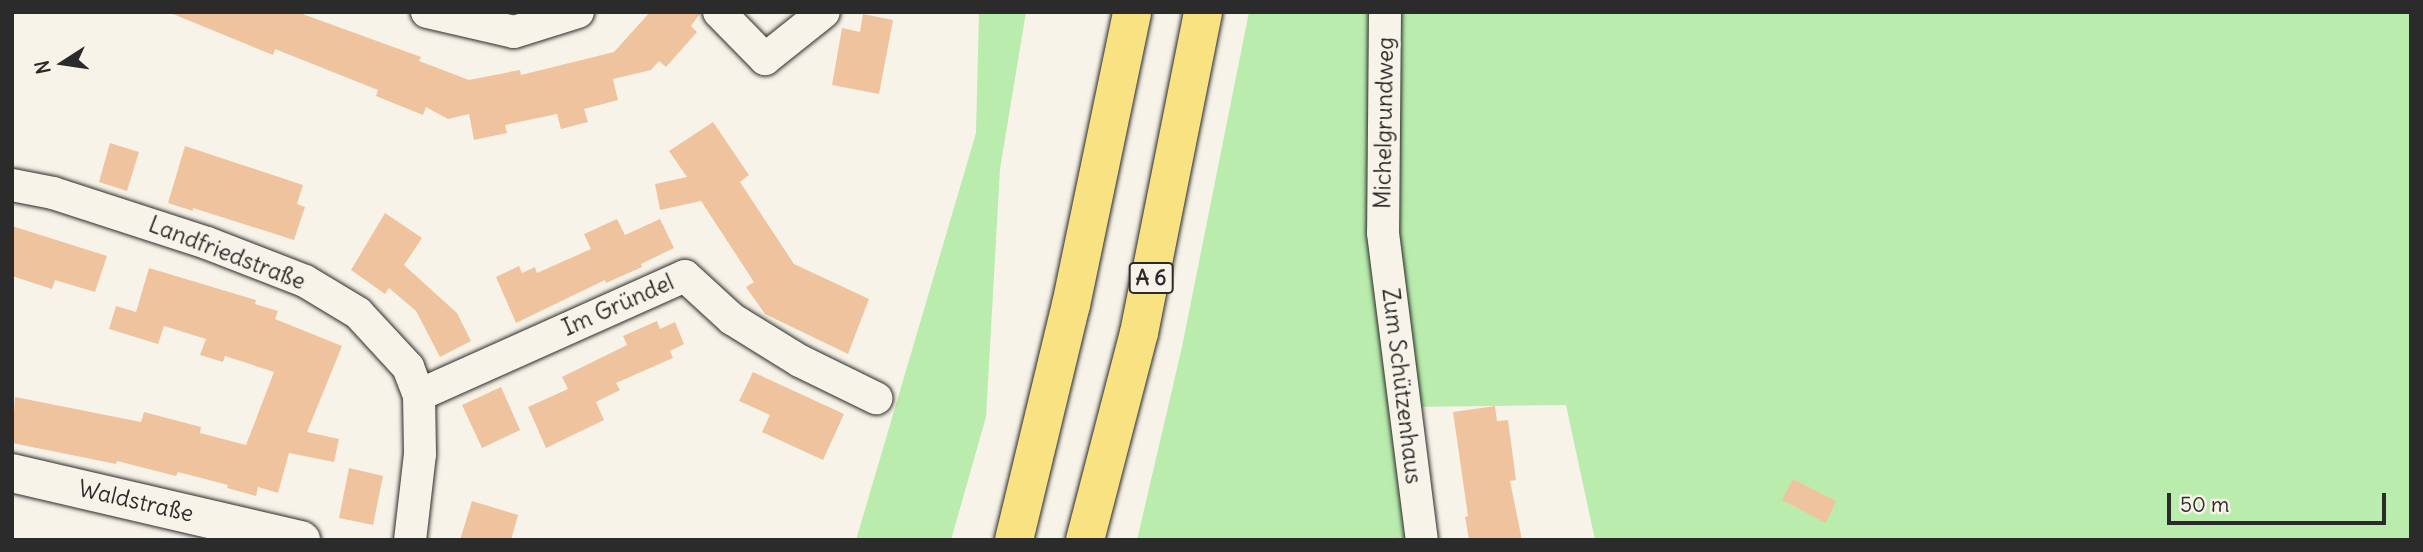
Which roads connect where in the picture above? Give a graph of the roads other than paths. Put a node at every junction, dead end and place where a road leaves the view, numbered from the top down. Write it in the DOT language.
graph roads {
  1 [pos="427,12"];
  2 [pos="578,12"];
  3 [pos="719,12"];
  4 [pos="824,12"];
  5 [pos="1132,12"];
  6 [pos="1203,12"];
  7 [pos="1385,12"];
  8 [pos="12,185"];
  9 [pos="1383,233"];
  10 [pos="419,395"];
  11 [pos="876,398"];
  12 [pos="12,473"];
  13 [pos="302,540"];
  14 [pos="410,540"];
  15 [pos="1014,540"];
  16 [pos="1085,540"];
  17 [pos="1422,540"];
  1 -- 2 [label="street"];
  3 -- 4 [label="street"];
  5 -- 15 [label="highway"];
  6 -- 16 [label="highway, A 6"];
  7 -- 9 [label="street, Michelgrundweg"];
  8 -- 10 [label="street, Landfriedstraße"];
  9 -- 17 [label="street, Zum Schützenhaus"];
  10 -- 11 [label="street, Im Gründel"];
  10 -- 14 [label="street, Landfriedstraße"];
  12 -- 13 [label="street, Waldstraße"];
}
